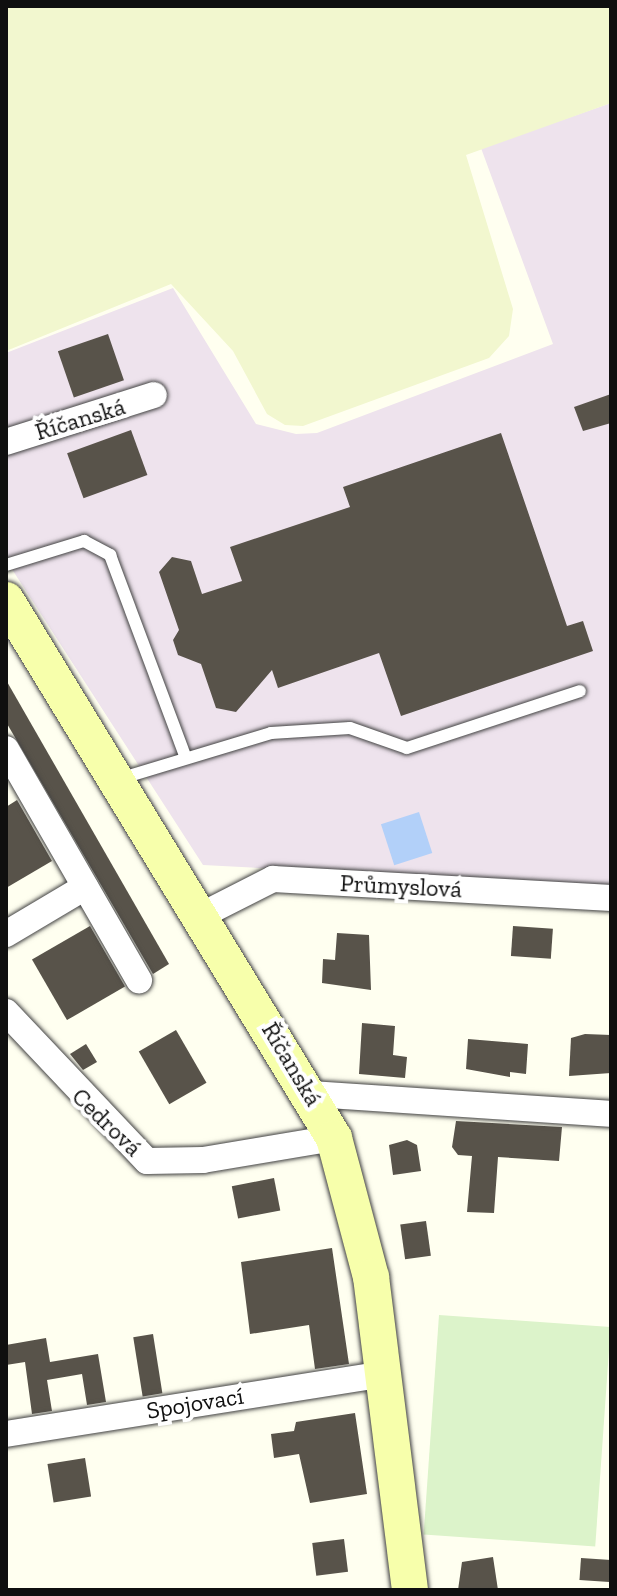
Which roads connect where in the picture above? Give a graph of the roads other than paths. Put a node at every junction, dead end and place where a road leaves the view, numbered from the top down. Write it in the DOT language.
graph roads {
  1 [pos="154,395"];
  2 [pos="6,442"];
  3 [pos="6,565"];
  4 [pos="6,600"];
  5 [pos="580,691"];
  6 [pos="6,749"];
  7 [pos="185,756"];
  8 [pos="117,780"];
  9 [pos="85,887"];
  10 [pos="611,898"];
  11 [pos="200,916"];
  12 [pos="6,934"];
  13 [pos="139,980"];
  14 [pos="6,1012"];
  15 [pos="312,1094"];
  16 [pos="611,1114"];
  17 [pos="334,1138"];
  18 [pos="385,1374"];
  19 [pos="6,1434"];
  20 [pos="410,1590"];
  1 -- 2 [label="street, Říčanská"];
  3 -- 7 [label="lane"];
  4 -- 8 [label="main road, Říčanská"];
  5 -- 7 [label="lane"];
  6 -- 9 [label="street"];
  7 -- 8 [label="lane"];
  8 -- 11 [label="main road, Říčanská"];
  9 -- 12 [label="street"];
  9 -- 13 [label="street"];
  10 -- 11 [label="street, Průmyslová"];
  11 -- 15 [label="main road, Říčanská"];
  14 -- 17 [label="street, Cedrová"];
  15 -- 16 [label="street"];
  15 -- 17 [label="main road, Říčanská"];
  17 -- 18 [label="main road, Říčanská"];
  18 -- 19 [label="street, Spojovací"];
  18 -- 20 [label="main road, Říčanská"];
}
